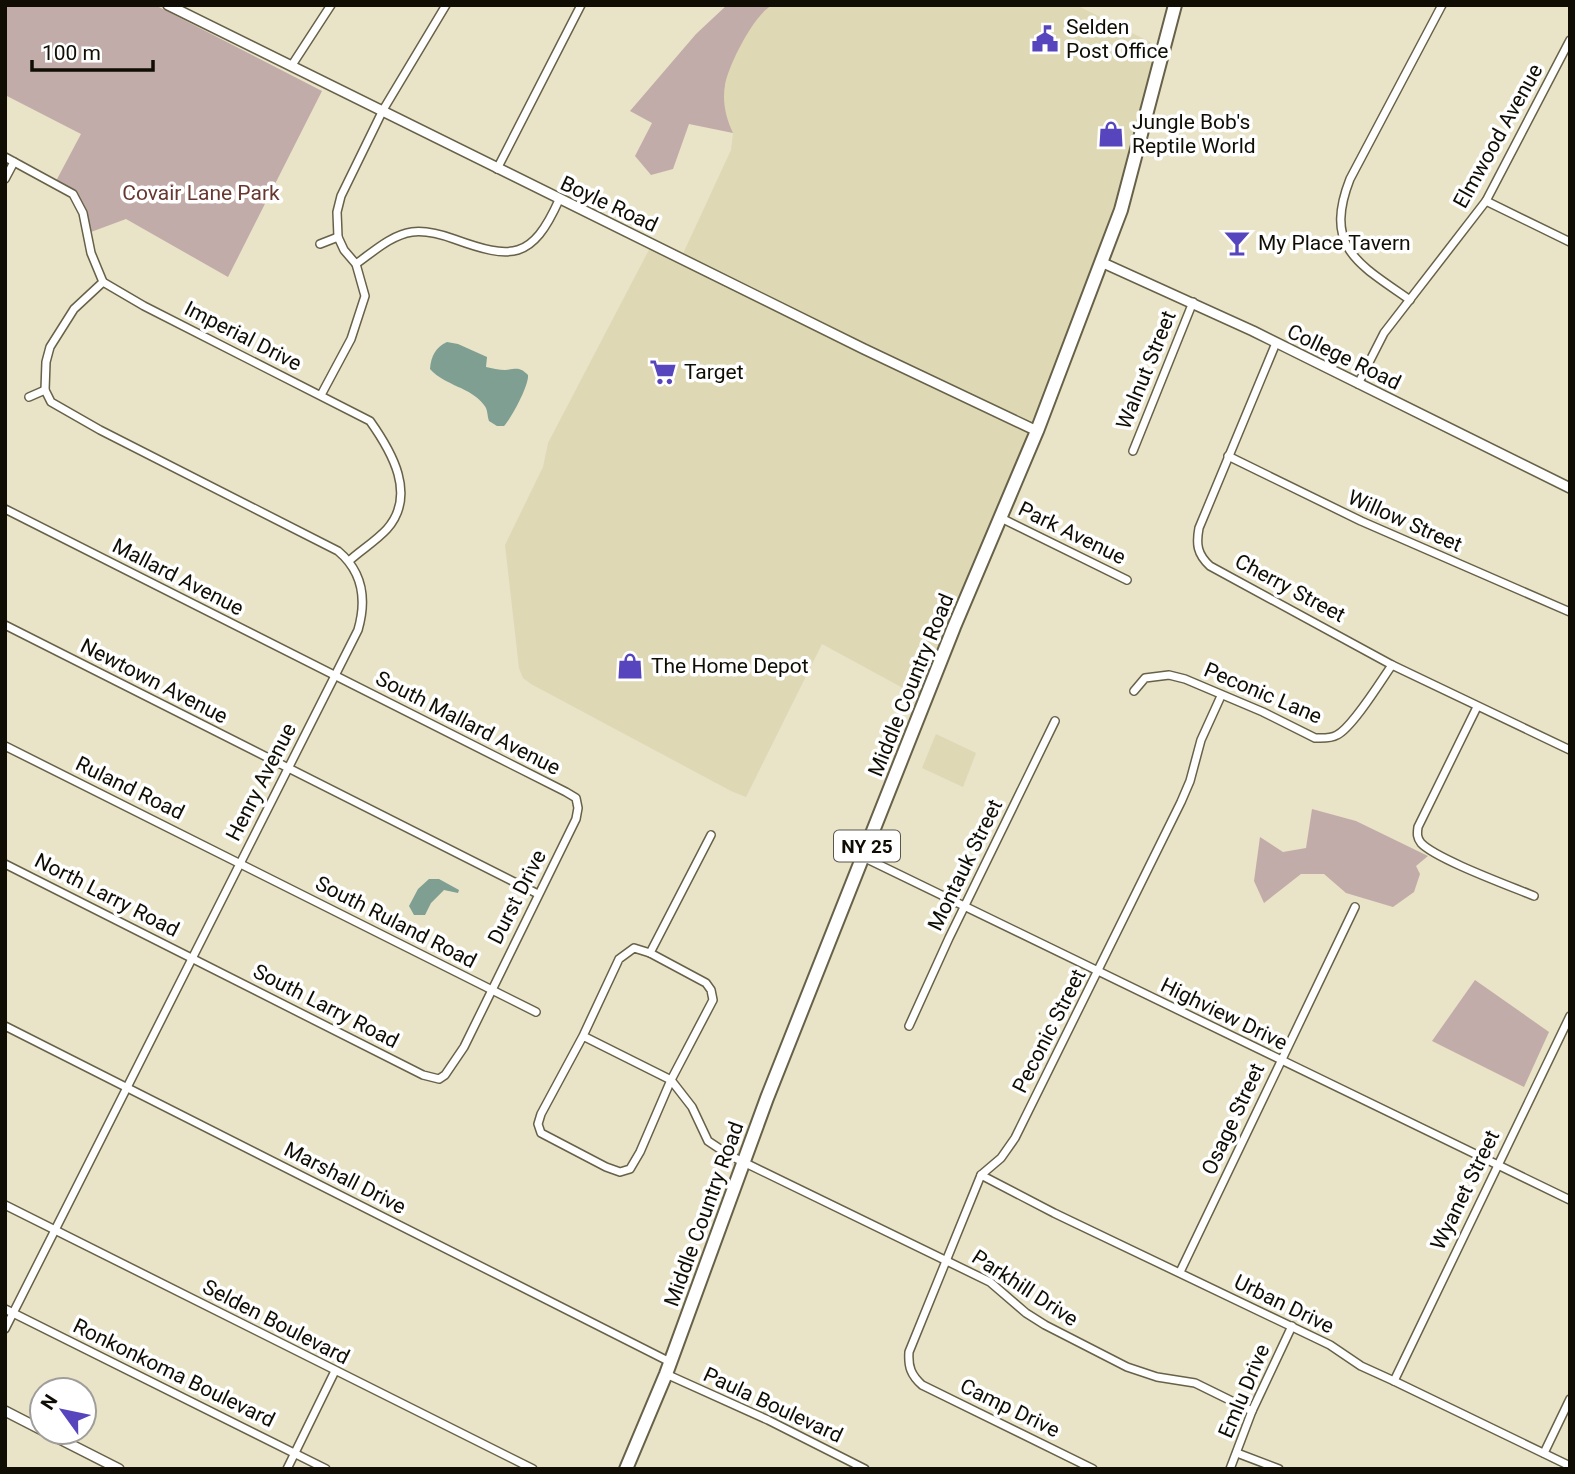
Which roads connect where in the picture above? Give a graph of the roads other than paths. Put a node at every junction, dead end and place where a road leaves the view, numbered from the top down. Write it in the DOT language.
graph roads {
  1 [pos="168,5"];
  2 [pos="331,5"];
  3 [pos="446,5"];
  4 [pos="581,5"];
  5 [pos="1175,5"];
  6 [pos="1442,5"];
  7 [pos="182,8"];
  8 [pos="1570,40"];
  9 [pos="292,65"];
  10 [pos="383,110"];
  11 [pos="5,157"];
  12 [pos="14,162"];
  13 [pos="496,169"];
  14 [pos="5,179"];
  15 [pos="559,200"];
  16 [pos="1486,201"];
  17 [pos="338,237"];
  18 [pos="1570,242"];
  19 [pos="320,244"];
  20 [pos="1101,262"];
  21 [pos="356,264"];
  22 [pos="103,282"];
  23 [pos="1410,300"];
  24 [pos="1193,302"];
  25 [pos="1276,343"];
  26 [pos="1357,384"];
  27 [pos="45,390"];
  28 [pos="321,395"];
  29 [pos="29,397"];
  30 [pos="1037,431"];
  31 [pos="1133,451"];
  32 [pos="1228,456"];
  33 [pos="1570,488"];
  34 [pos="5,509"];
  35 [pos="1001,518"];
  36 [pos="349,561"];
  37 [pos="1127,580"];
  38 [pos="1570,612"];
  39 [pos="5,625"];
  40 [pos="1392,665"];
  41 [pos="334,676"];
  42 [pos="1134,691"];
  43 [pos="1221,696"];
  44 [pos="1477,707"];
  45 [pos="1055,721"];
  46 [pos="5,746"];
  47 [pos="1570,750"];
  48 [pos="288,768"];
  49 [pos="578,808"];
  50 [pos="711,835"];
  51 [pos="863,857"];
  52 [pos="240,862"];
  53 [pos="5,864"];
  54 [pos="538,894"];
  55 [pos="1534,896"];
  56 [pos="966,907"];
  57 [pos="1355,907"];
  58 [pos="650,953"];
  59 [pos="193,958"];
  60 [pos="1098,973"];
  61 [pos="491,990"];
  62 [pos="536,1012"];
  63 [pos="1570,1016"];
  64 [pos="5,1026"];
  65 [pos="909,1026"];
  66 [pos="583,1036"];
  67 [pos="1280,1060"];
  68 [pos="445,1075"];
  69 [pos="671,1080"];
  70 [pos="127,1087"];
  71 [pos="744,1163"];
  72 [pos="1497,1164"];
  73 [pos="981,1175"];
  74 [pos="1570,1200"];
  75 [pos="5,1205"];
  76 [pos="54,1230"];
  77 [pos="947,1259"];
  78 [pos="1180,1272"];
  79 [pos="9,1311"];
  80 [pos="1292,1326"];
  81 [pos="5,1329"];
  82 [pos="668,1368"];
  83 [pos="335,1371"];
  84 [pos="913,1377"];
  85 [pos="1394,1381"];
  86 [pos="1570,1399"];
  87 [pos="5,1411"];
  88 [pos="1252,1411"];
  89 [pos="28,1423"];
  90 [pos="74,1446"];
  91 [pos="295,1453"];
  92 [pos="1237,1453"];
  93 [pos="1544,1453"];
  94 [pos="1570,1466"];
  95 [pos="119,1469"];
  96 [pos="287,1469"];
  97 [pos="326,1469"];
  98 [pos="533,1469"];
  99 [pos="626,1469"];
  100 [pos="865,1469"];
  101 [pos="1093,1469"];
  102 [pos="1230,1469"];
  103 [pos="1279,1469"];
  1 -- 7 [label="street, Boyle Road"];
  2 -- 9 [label="street"];
  3 -- 10 [label="street"];
  4 -- 13 [label="street"];
  5 -- 20 [label="main road, Middle Country Road / NY 25"];
  6 -- 23 [label="street"];
  7 -- 9 [label="street, Boyle Road"];
  8 -- 16 [label="street, Elmwood Avenue"];
  9 -- 10 [label="street, Boyle Road"];
  10 -- 13 [label="street, Boyle Road"];
  10 -- 17 [label="street"];
  11 -- 12 [label="street"];
  12 -- 14 [label="street"];
  12 -- 22 [label="street"];
  13 -- 15 [label="street, Boyle Road"];
  15 -- 21 [label="street"];
  15 -- 30 [label="street, Boyle Road"];
  16 -- 18 [label="street"];
  16 -- 23 [label="street, Elmwood Avenue"];
  17 -- 19 [label="street"];
  17 -- 21 [label="street"];
  20 -- 24 [label="street, College Road"];
  20 -- 30 [label="main road, Middle Country Road / NY 25"];
  21 -- 28 [label="street"];
  22 -- 27 [label="street"];
  22 -- 28 [label="street, Imperial Drive"];
  23 -- 26 [label="street, Elmwood Avenue"];
  24 -- 25 [label="street, College Road"];
  24 -- 31 [label="street, Walnut Street"];
  25 -- 26 [label="street, College Road"];
  25 -- 32 [label="street, Cherry Street"];
  26 -- 33 [label="street, College Road"];
  27 -- 29 [label="street"];
  27 -- 36 [label="street"];
  28 -- 36 [label="street, Imperial Drive"];
  30 -- 35 [label="main road, Middle Country Road / NY 25"];
  32 -- 38 [label="street, Willow Street"];
  32 -- 40 [label="street, Cherry Street"];
  34 -- 41 [label="street, Mallard Avenue"];
  35 -- 37 [label="street, Park Avenue"];
  35 -- 51 [label="main road, Middle Country Road / NY 25"];
  36 -- 41 [label="street, Henry Avenue"];
  39 -- 48 [label="street, Newtown Avenue"];
  40 -- 43 [label="street, Peconic Lane"];
  40 -- 44 [label="street, Cherry Street"];
  41 -- 48 [label="street, Henry Avenue"];
  41 -- 49 [label="street, South Mallard Avenue"];
  42 -- 43 [label="street, Peconic Lane"];
  43 -- 60 [label="street, Peconic Street"];
  44 -- 47 [label="street, Cherry Street"];
  44 -- 55 [label="street"];
  45 -- 56 [label="street, Montauk Street"];
  46 -- 52 [label="street, Ruland Road"];
  48 -- 52 [label="street, Henry Avenue"];
  48 -- 54 [label="street, Newtown Avenue"];
  49 -- 54 [label="street, Durst Drive"];
  50 -- 58 [label="street"];
  51 -- 56 [label="street, Highview Drive"];
  51 -- 71 [label="main road, Middle Country Road / NY 25"];
  52 -- 59 [label="street, Henry Avenue"];
  52 -- 61 [label="street, South Ruland Road"];
  53 -- 59 [label="street, North Larry Road"];
  54 -- 61 [label="street, Durst Drive"];
  56 -- 60 [label="street, Highview Drive"];
  56 -- 65 [label="street, Montauk Street"];
  57 -- 67 [label="street, Osage Street"];
  58 -- 66 [label="street"];
  58 -- 69 [label="street"];
  59 -- 68 [label="street, South Larry Road"];
  59 -- 70 [label="street, Henry Avenue"];
  60 -- 67 [label="street, Highview Drive"];
  60 -- 73 [label="street, Peconic Street"];
  61 -- 62 [label="street, South Ruland Road"];
  61 -- 68 [label="street, Durst Drive"];
  63 -- 72 [label="street, Wyanet Street"];
  64 -- 70 [label="street, Marshall Drive"];
  66 -- 69 [label="street"];
  66 -- 69 [label="street"];
  67 -- 72 [label="street, Highview Drive"];
  67 -- 78 [label="street, Osage Street"];
  69 -- 71 [label="street, Parkhill Drive"];
  70 -- 76 [label="street, Henry Avenue"];
  70 -- 82 [label="street, Marshall Drive"];
  71 -- 77 [label="street, Parkhill Drive"];
  71 -- 82 [label="main road, Middle Country Road / NY 25"];
  72 -- 74 [label="street, Highview Drive"];
  72 -- 85 [label="street, Wyanet Street"];
  73 -- 77 [label="street, Peconic Street"];
  73 -- 78 [label="street, Urban Drive"];
  75 -- 76 [label="street, Selden Boulevard"];
  76 -- 79 [label="street, Henry Avenue"];
  76 -- 83 [label="street, Selden Boulevard"];
  77 -- 84 [label="street, Peconic Street"];
  77 -- 88 [label="street, Parkhill Drive"];
  78 -- 80 [label="street, Urban Drive"];
  79 -- 81 [label="street, Henry Avenue"];
  79 -- 91 [label="street, Ronkonkoma Boulevard"];
  80 -- 85 [label="street, Urban Drive"];
  80 -- 88 [label="street, Emlu Drive"];
  82 -- 99 [label="main road, NY 25"];
  82 -- 100 [label="street, Paula Boulevard"];
  83 -- 91 [label="street"];
  83 -- 98 [label="street, Selden Boulevard"];
  84 -- 101 [label="street, Camp Drive"];
  85 -- 93 [label="street, Urban Drive"];
  86 -- 93 [label="street"];
  87 -- 89 [label="street"];
  88 -- 92 [label="street, Emlu Drive"];
  90 -- 95 [label="street"];
  91 -- 96 [label="street"];
  91 -- 97 [label="street, Ronkonkoma Boulevard"];
  92 -- 102 [label="street, Emlu Drive"];
  92 -- 103 [label="street"];
  93 -- 94 [label="street, Urban Drive"];
}
